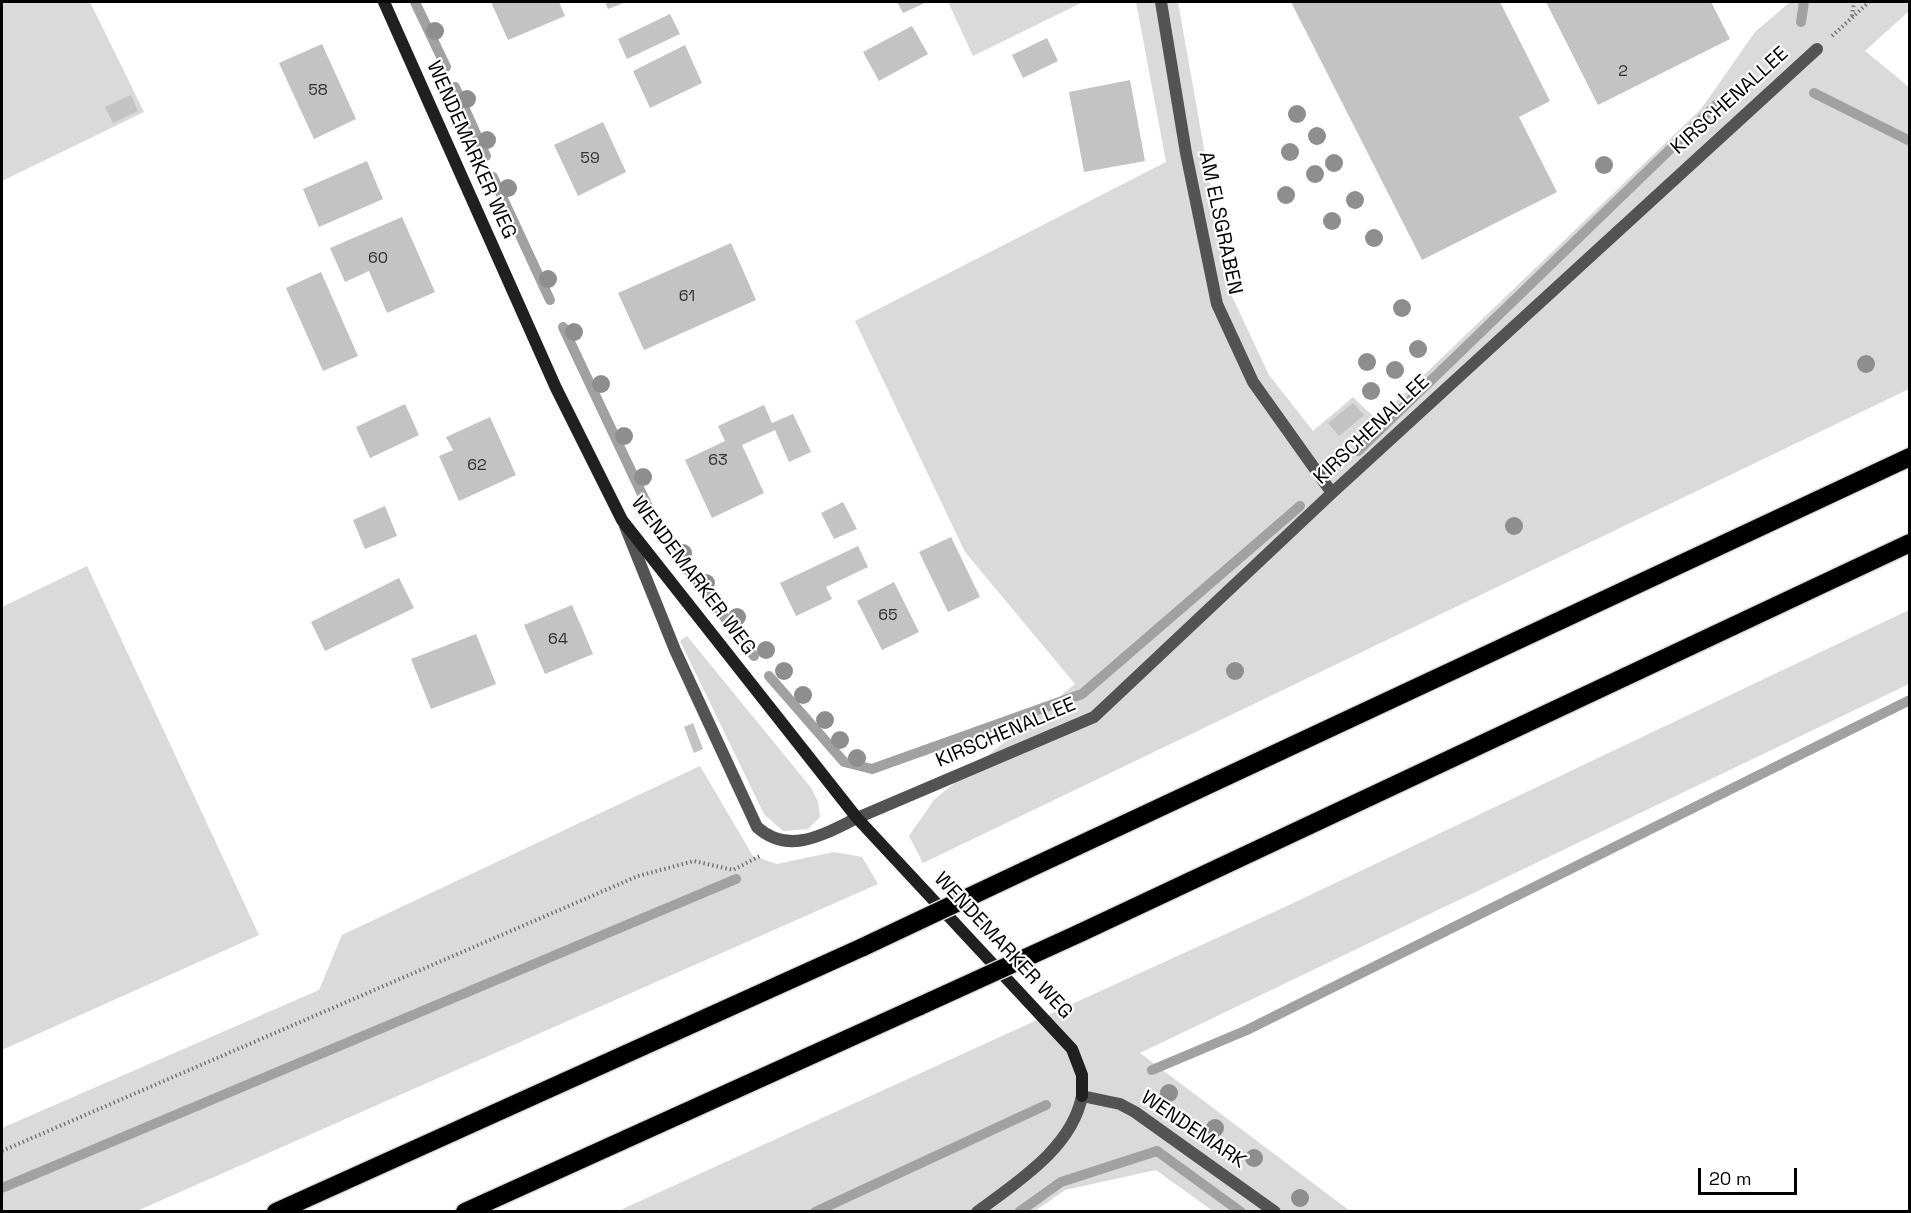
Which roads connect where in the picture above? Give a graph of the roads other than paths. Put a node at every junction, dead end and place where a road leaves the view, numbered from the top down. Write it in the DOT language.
graph roads {
  1 [pos="384,2"];
  2 [pos="1161,2"];
  3 [pos="1817,49"];
  4 [pos="1910,457"];
  5 [pos="1332,493"];
  6 [pos="622,520"];
  7 [pos="1910,543"];
  8 [pos="857,818"];
  9 [pos="1082,1096"];
  10 [pos="276,1212"];
  11 [pos="465,1212"];
  12 [pos="977,1212"];
  13 [pos="1275,1212"];
  1 -- 6 [label="street, WENDEMARKER WEG"];
  2 -- 5 [label="street, AM ELSGRABEN"];
  3 -- 5 [label="street, KIRSCHENALLEE"];
  4 -- 10 [label="highway, bridge"];
  5 -- 8 [label="street, KIRSCHENALLEE"];
  6 -- 8 [label="street, WENDEMARKER WEG"];
  6 -- 8 [label="street, KIRSCHENALLEE"];
  7 -- 11 [label="highway, bridge"];
  8 -- 9 [label="street, WENDEMARKER WEG"];
  9 -- 12 [label="street"];
  9 -- 13 [label="street, WENDEMARK"];
}
